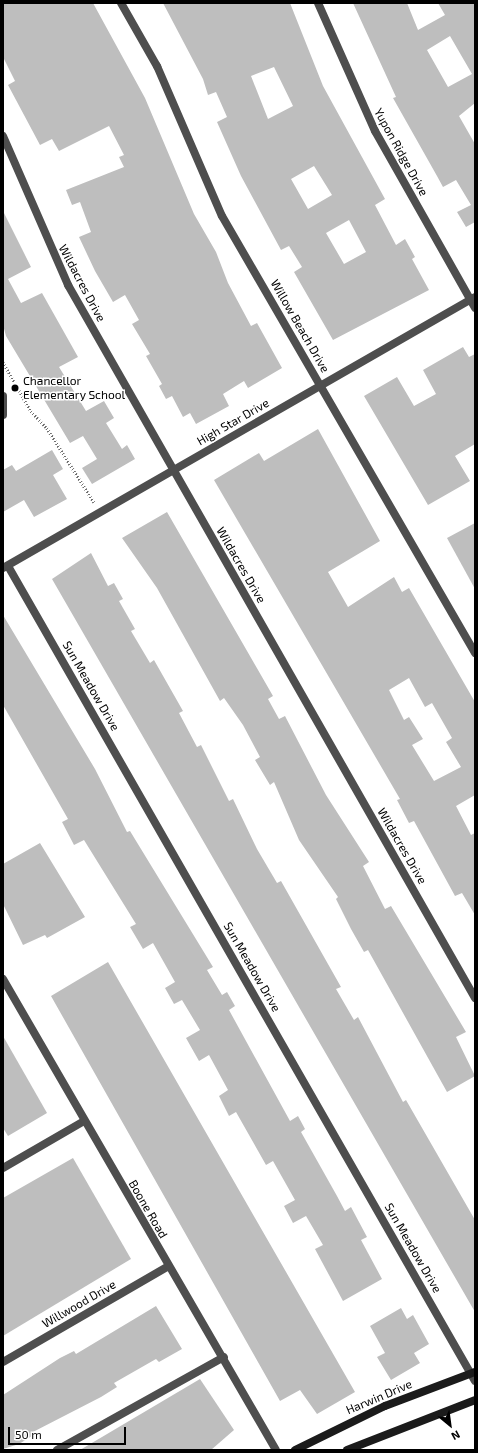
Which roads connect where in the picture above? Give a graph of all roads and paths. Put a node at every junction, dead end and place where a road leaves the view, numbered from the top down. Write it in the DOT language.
graph roads {
  1 [pos="122,3"];
  2 [pos="318,3"];
  3 [pos="3,136"];
  4 [pos="473,299"];
  5 [pos="475,308"];
  6 [pos="3,362"];
  7 [pos="321,385"];
  8 [pos="3,396"];
  9 [pos="3,415"];
  10 [pos="173,470"];
  11 [pos="101,512"];
  12 [pos="5,567"];
  13 [pos="475,653"];
  14 [pos="3,979"];
  15 [pos="475,998"];
  16 [pos="84,1121"];
  17 [pos="3,1168"];
  18 [pos="167,1267"];
  19 [pos="224,1357"];
  20 [pos="3,1362"];
  21 [pos="473,1372"];
  22 [pos="475,1381"];
  23 [pos="475,1400"];
  24 [pos="57,1450"];
  25 [pos="276,1450"];
  26 [pos="295,1450"];
  27 [pos="347,1450"];
  1 -- 7 [label="street, Willow Beach Drive"];
  2 -- 4 [label="street, Yupon Ridge Drive"];
  3 -- 10 [label="street, Wildacres Drive"];
  4 -- 5 [label="street, Yupon Ridge Drive"];
  4 -- 7 [label="street, High Star Drive"];
  6 -- 11 [label="path"];
  7 -- 10 [label="street, High Star Drive"];
  7 -- 13 [label="street, Willow Beach Drive"];
  8 -- 9 [label="street"];
  10 -- 11 [label="street, High Star Drive"];
  10 -- 15 [label="street, Wildacres Drive"];
  11 -- 12 [label="street, High Star Drive"];
  12 -- 21 [label="street, Sun Meadow Drive"];
  14 -- 16 [label="street, Boone Road"];
  16 -- 17 [label="street"];
  16 -- 18 [label="street, Boone Road"];
  18 -- 19 [label="street, Boone Road"];
  18 -- 20 [label="street, Willwood Drive"];
  19 -- 24 [label="street"];
  19 -- 25 [label="street, Boone Road"];
  21 -- 22 [label="street, Sun Meadow Drive"];
  21 -- 26 [label="main road, Harwin Drive"];
  23 -- 27 [label="main road"];
}
